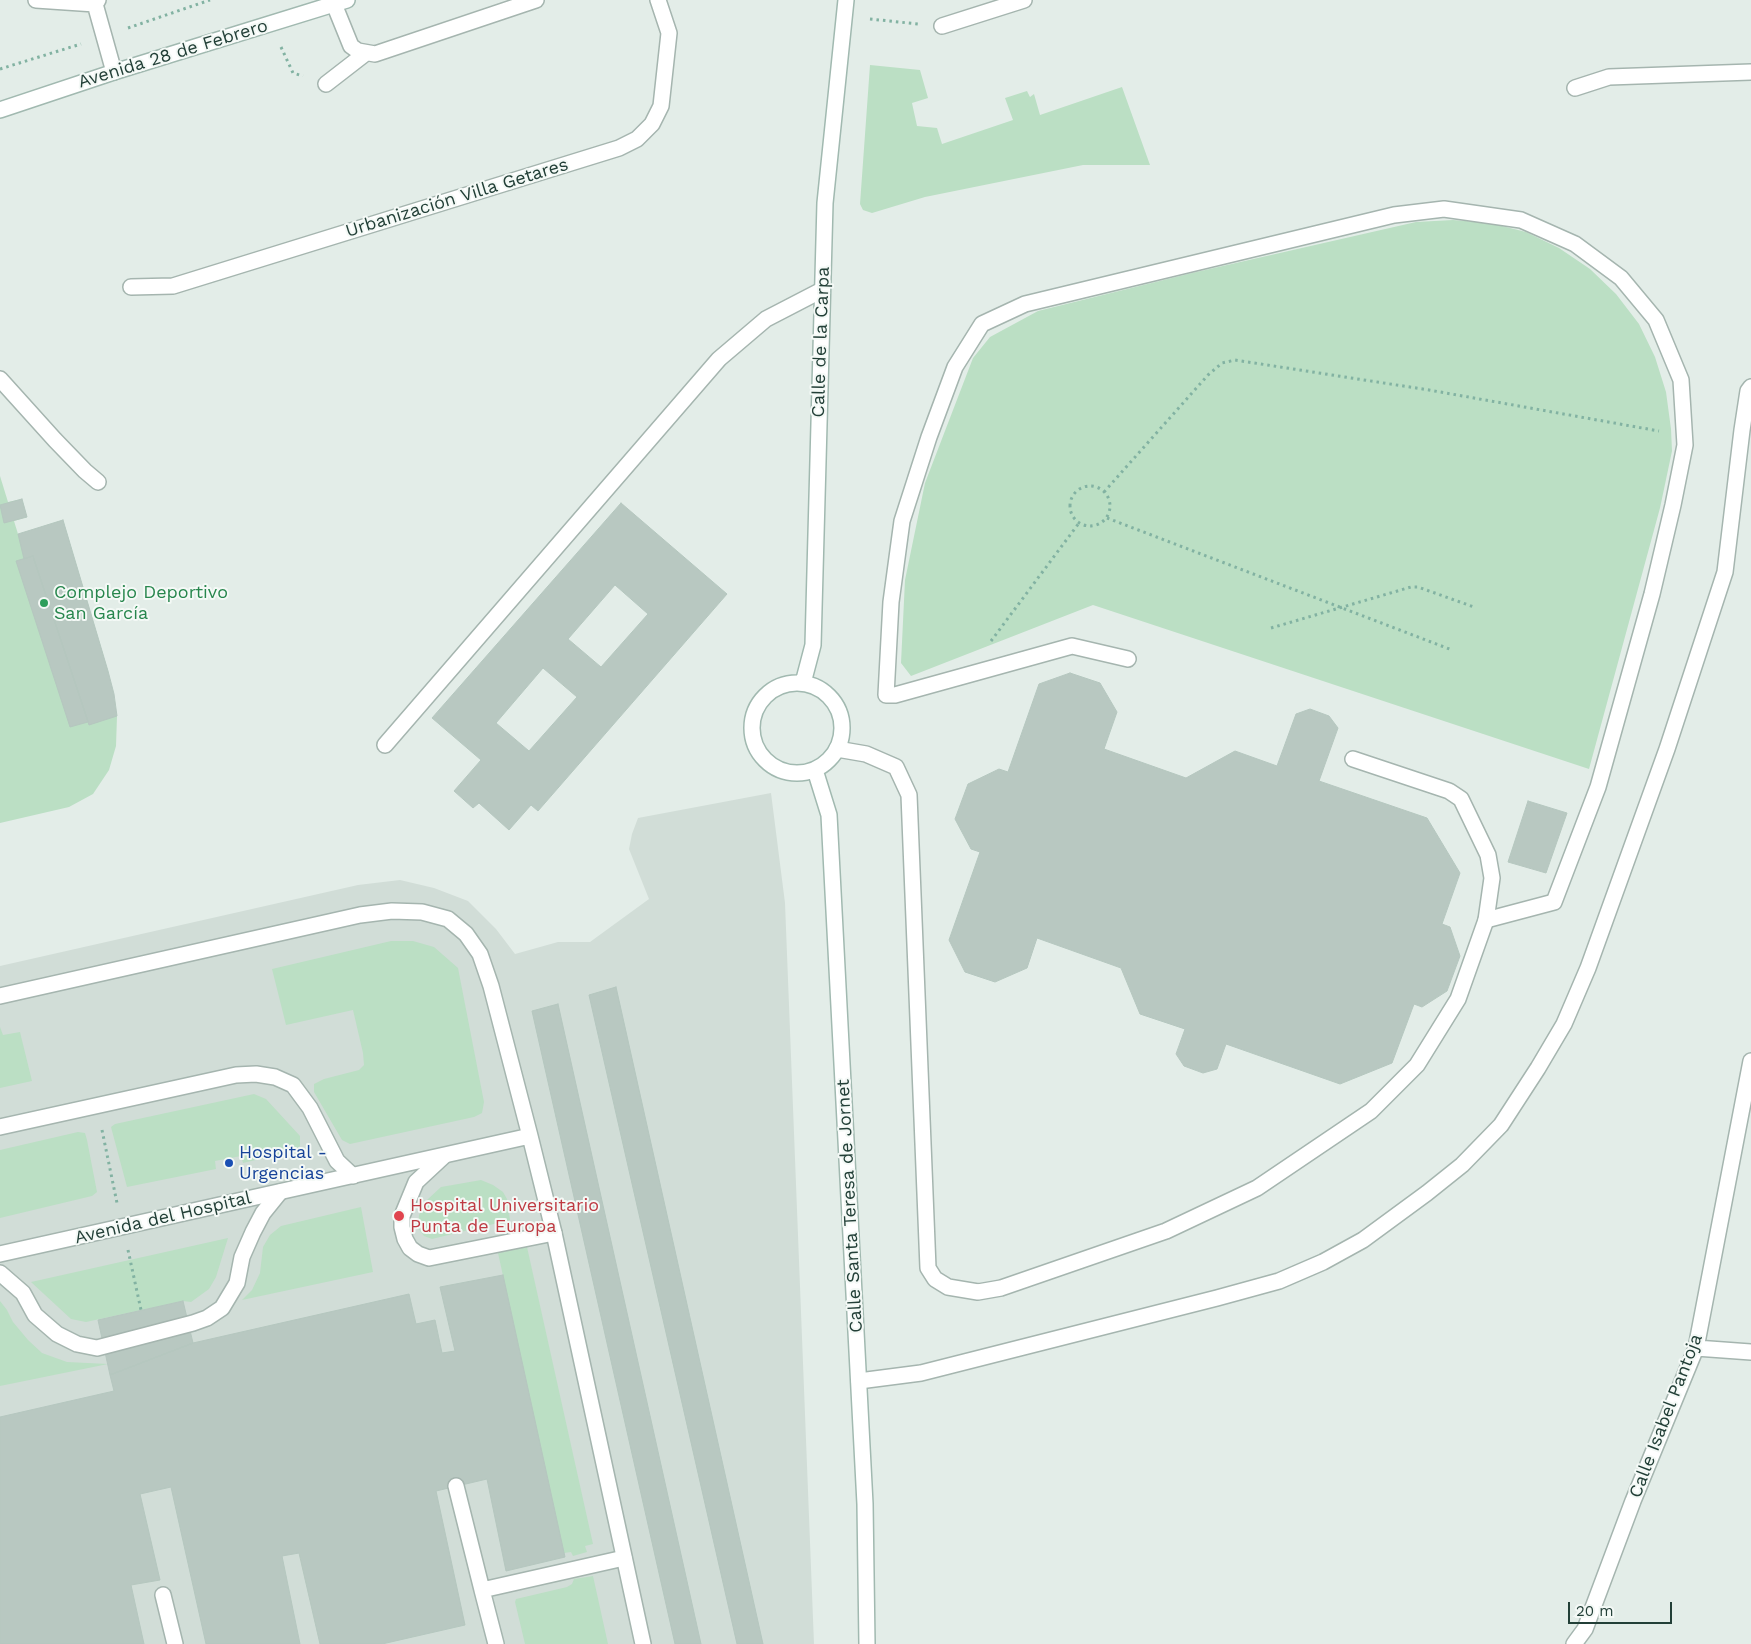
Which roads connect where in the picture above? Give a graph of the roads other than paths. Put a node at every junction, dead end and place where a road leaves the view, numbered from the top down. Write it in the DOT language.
graph roads {
  1 [pos="36,0"];
  2 [pos="536,0"];
  3 [pos="658,0"];
  4 [pos="846,0"];
  5 [pos="1024,0"];
  6 [pos="96,2"];
  7 [pos="340,2"];
  8 [pos="942,26"];
  9 [pos="366,54"];
  10 [pos="114,72"];
  11 [pos="1751,72"];
  12 [pos="326,84"];
  13 [pos="1575,88"];
  14 [pos="0,110"];
  15 [pos="131,287"];
  16 [pos="822,290"];
  17 [pos="0,379"];
  18 [pos="1751,386"];
  19 [pos="98,482"];
  20 [pos="1128,660"];
  21 [pos="802,683"];
  22 [pos="385,745"];
  23 [pos="837,749"];
  24 [pos="1353,759"];
  25 [pos="814,770"];
  26 [pos="1486,920"];
  27 [pos="0,996"];
  28 [pos="1751,1061"];
  29 [pos="0,1127"];
  30 [pos="530,1136"];
  31 [pos="444,1156"];
  32 [pos="353,1176"];
  33 [pos="280,1192"];
  34 [pos="554,1233"];
  35 [pos="0,1254"];
  36 [pos="0,1273"];
  37 [pos="1696,1348"];
  38 [pos="1751,1352"];
  39 [pos="859,1381"];
  40 [pos="456,1486"];
  41 [pos="624,1558"];
  42 [pos="482,1590"];
  43 [pos="164,1594"];
  44 [pos="175,1644"];
  45 [pos="496,1644"];
  46 [pos="643,1644"];
  47 [pos="867,1644"];
  48 [pos="1574,1644"];
  1 -- 6 [label="street"];
  2 -- 9 [label="street"];
  3 -- 15 [label="street, Urbanización Villa Getares"];
  4 -- 16 [label="street, Calle de la Carpa"];
  5 -- 8 [label="street"];
  6 -- 10 [label="street"];
  7 -- 9 [label="street"];
  7 -- 10 [label="street, Avenida 28 de Febrero"];
  9 -- 12 [label="street"];
  10 -- 14 [label="street, Avenida 28 de Febrero"];
  11 -- 13 [label="street"];
  16 -- 21 [label="street, Calle de la Carpa"];
  16 -- 22 [label="street"];
  17 -- 19 [label="street"];
  18 -- 39 [label="street"];
  20 -- 26 [label="street"];
  21 -- 23 [label="street"];
  21 -- 25 [label="street"];
  23 -- 25 [label="street"];
  23 -- 26 [label="street"];
  24 -- 26 [label="street"];
  25 -- 39 [label="street, Calle Santa Teresa de Jornet"];
  27 -- 30 [label="street"];
  28 -- 37 [label="street, Calle Isabel Pantoja"];
  29 -- 32 [label="street"];
  30 -- 31 [label="street, Avenida del Hospital"];
  30 -- 34 [label="street"];
  31 -- 32 [label="street, Avenida del Hospital"];
  31 -- 34 [label="street"];
  32 -- 33 [label="street, Avenida del Hospital"];
  33 -- 35 [label="street, Avenida del Hospital"];
  33 -- 36 [label="street"];
  34 -- 41 [label="street"];
  37 -- 38 [label="street"];
  37 -- 48 [label="street, Calle Isabel Pantoja"];
  39 -- 47 [label="street, Calle Santa Teresa de Jornet"];
  40 -- 42 [label="street"];
  41 -- 42 [label="street"];
  41 -- 46 [label="street"];
  42 -- 45 [label="street"];
  43 -- 44 [label="street"];
}
